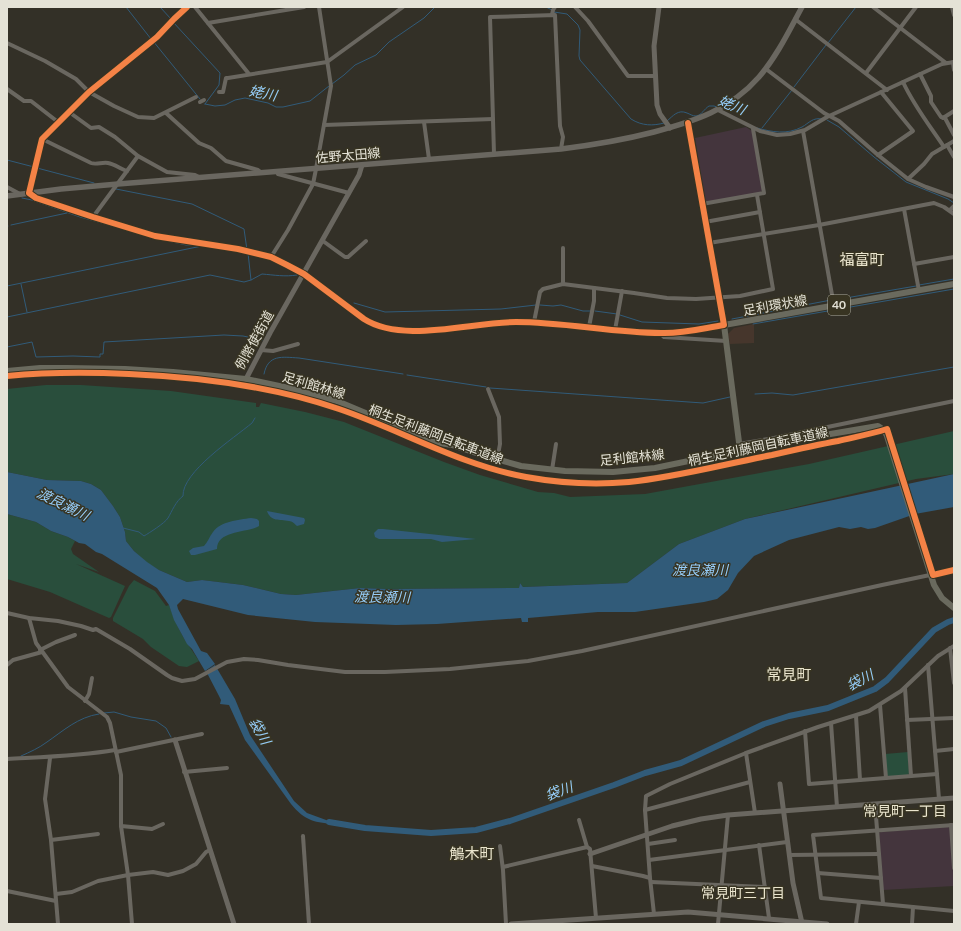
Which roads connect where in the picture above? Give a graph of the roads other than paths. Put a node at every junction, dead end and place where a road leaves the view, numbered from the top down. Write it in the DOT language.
graph roads {
  1 [pos="187,7"];
  2 [pos="195,7"];
  3 [pos="304,7"];
  4 [pos="320,7"];
  5 [pos="403,7"];
  6 [pos="555,7"];
  7 [pos="575,7"];
  8 [pos="660,7"];
  9 [pos="802,7"];
  10 [pos="873,7"];
  11 [pos="916,7"];
  12 [pos="952,7"];
  13 [pos="552,15"];
  14 [pos="954,15"];
  15 [pos="795,19"];
  16 [pos="208,23"];
  17 [pos="900,28"];
  18 [pos="7,43"];
  19 [pos="327,62"];
  20 [pos="954,62"];
  21 [pos="946,63"];
  22 [pos="766,68"];
  23 [pos="954,70"];
  24 [pos="866,73"];
  25 [pos="249,74"];
  26 [pos="920,74"];
  27 [pos="656,76"];
  28 [pos="903,82"];
  29 [pos="7,89"];
  30 [pos="887,90"];
  31 [pos="89,92"];
  32 [pos="219,92"];
  33 [pos="881,92"];
  34 [pos="196,97"];
  35 [pos="720,109"];
  36 [pos="954,111"];
  37 [pos="69,112"];
  38 [pos="166,113"];
  39 [pos="828,117"];
  40 [pos="943,118"];
  41 [pos="493,119"];
  42 [pos="58,122"];
  43 [pos="424,122"];
  44 [pos="688,123"];
  45 [pos="667,124"];
  46 [pos="324,125"];
  47 [pos="753,129"];
  48 [pos="803,131"];
  49 [pos="954,135"];
  50 [pos="42,140"];
  51 [pos="954,141"];
  52 [pos="945,146"];
  53 [pos="561,149"];
  54 [pos="494,154"];
  55 [pos="878,155"];
  56 [pos="138,156"];
  57 [pos="954,157"];
  58 [pos="429,159"];
  59 [pos="362,164"];
  60 [pos="316,169"];
  61 [pos="127,171"];
  62 [pos="276,172"];
  63 [pos="262,173"];
  64 [pos="199,177"];
  65 [pos="908,179"];
  66 [pos="118,184"];
  67 [pos="313,184"];
  68 [pos="7,187"];
  69 [pos="29,193"];
  70 [pos="349,193"];
  71 [pos="20,194"];
  72 [pos="757,195"];
  73 [pos="7,196"];
  74 [pos="954,197"];
  75 [pos="702,204"];
  76 [pos="954,206"];
  77 [pos="904,209"];
  78 [pos="950,210"];
  79 [pos="760,212"];
  80 [pos="954,214"];
  81 [pos="93,217"];
  82 [pos="706,222"];
  83 [pos="819,225"];
  84 [pos="764,234"];
  85 [pos="323,241"];
  86 [pos="366,241"];
  87 [pos="709,243"];
  88 [pos="563,248"];
  89 [pos="954,257"];
  90 [pos="271,258"];
  91 [pos="914,264"];
  92 [pos="304,274"];
  93 [pos="563,284"];
  94 [pos="954,284"];
  95 [pos="594,288"];
  96 [pos="622,291"];
  97 [pos="919,291"];
  98 [pos="719,298"];
  99 [pos="834,306"];
  100 [pos="534,322"];
  101 [pos="724,325"];
  102 [pos="590,327"];
  103 [pos="615,330"];
  104 [pos="662,334"];
  105 [pos="726,341"];
  106 [pos="298,344"];
  107 [pos="261,350"];
  108 [pos="7,371"];
  109 [pos="246,379"];
  110 [pos="488,389"];
  111 [pos="954,401"];
  112 [pos="556,444"];
  113 [pos="740,447"];
  114 [pos="498,460"];
  115 [pos="552,470"];
  116 [pos="930,574"];
  117 [pos="953,607"];
  118 [pos="7,613"];
  119 [pos="29,618"];
  120 [pos="75,635"];
  121 [pos="952,647"];
  122 [pos="41,651"];
  123 [pos="7,665"];
  124 [pos="928,665"];
  125 [pos="92,678"];
  126 [pos="954,683"];
  127 [pos="905,688"];
  128 [pos="85,701"];
  129 [pos="880,705"];
  130 [pos="856,716"];
  131 [pos="954,718"];
  132 [pos="932,719"];
  133 [pos="907,720"];
  134 [pos="831,723"];
  135 [pos="806,731"];
  136 [pos="202,734"];
  137 [pos="175,740"];
  138 [pos="954,749"];
  139 [pos="116,751"];
  140 [pos="935,751"];
  141 [pos="746,753"];
  142 [pos="50,758"];
  143 [pos="7,759"];
  144 [pos="227,768"];
  145 [pos="184,772"];
  146 [pos="937,774"];
  147 [pos="911,776"];
  148 [pos="886,778"];
  149 [pos="860,780"];
  150 [pos="750,782"];
  151 [pos="835,782"];
  152 [pos="780,784"];
  153 [pos="954,798"];
  154 [pos="939,799"];
  155 [pos="875,804"];
  156 [pos="837,807"];
  157 [pos="646,810"];
  158 [pos="783,811"];
  159 [pos="755,813"];
  160 [pos="728,815"];
  161 [pos="579,820"];
  162 [pos="163,824"];
  163 [pos="952,825"];
  164 [pos="121,826"];
  165 [pos="878,831"];
  166 [pos="98,834"];
  167 [pos="648,834"];
  168 [pos="303,836"];
  169 [pos="51,840"];
  170 [pos="675,840"];
  171 [pos="787,842"];
  172 [pos="648,844"];
  173 [pos="759,845"];
  174 [pos="500,846"];
  175 [pos="587,847"];
  176 [pos="953,849"];
  177 [pos="210,850"];
  178 [pos="725,850"];
  179 [pos="590,854"];
  180 [pos="789,854"];
  181 [pos="879,854"];
  182 [pos="816,855"];
  183 [pos="649,860"];
  184 [pos="592,866"];
  185 [pos="503,868"];
  186 [pos="954,868"];
  187 [pos="818,872"];
  188 [pos="128,874"];
  189 [pos="881,878"];
  190 [pos="651,880"];
  191 [pos="722,886"];
  192 [pos="765,887"];
  193 [pos="7,891"];
  194 [pos="56,894"];
  195 [pos="56,901"];
  196 [pos="859,902"];
  197 [pos="883,904"];
  198 [pos="913,907"];
  199 [pos="954,911"];
  200 [pos="654,914"];
  201 [pos="718,914"];
  202 [pos="596,918"];
  203 [pos="769,918"];
  204 [pos="802,923"];
  205 [pos="58,924"];
  206 [pos="132,924"];
  207 [pos="234,924"];
  208 [pos="309,924"];
  209 [pos="506,924"];
  210 [pos="511,924"];
  211 [pos="718,924"];
  212 [pos="827,924"];
  213 [pos="856,924"];
  214 [pos="912,924"];
  1 -- 31 [label="street"];
  2 -- 16 [label="street"];
  3 -- 16 [label="street"];
  4 -- 19 [label="street"];
  5 -- 19 [label="street"];
  6 -- 13 [label="street"];
  7 -- 27 [label="street"];
  8 -- 27 [label="street"];
  9 -- 15 [label="main road"];
  10 -- 17 [label="street"];
  11 -- 17 [label="street"];
  12 -- 14 [label="street"];
  13 -- 41 [label="street"];
  13 -- 53 [label="street"];
  15 -- 22 [label="main road"];
  15 -- 24 [label="street"];
  16 -- 25 [label="street"];
  17 -- 21 [label="street"];
  17 -- 24 [label="street"];
  18 -- 31 [label="street"];
  19 -- 25 [label="street"];
  19 -- 46 [label="street"];
  20 -- 21 [label="street"];
  20 -- 23 [label="street"];
  21 -- 26 [label="street"];
  22 -- 35 [label="main road"];
  22 -- 39 [label="street"];
  24 -- 30 [label="street"];
  25 -- 32 [label="street"];
  26 -- 28 [label="street"];
  26 -- 40 [label="street"];
  27 -- 45 [label="street"];
  28 -- 30 [label="street"];
  28 -- 52 [label="street"];
  29 -- 42 [label="street"];
  30 -- 33 [label="street"];
  31 -- 37 [label="street"];
  31 -- 38 [label="street"];
  33 -- 39 [label="street"];
  33 -- 55 [label="street"];
  34 -- 38 [label="street"];
  35 -- 44 [label="main road"];
  35 -- 47 [label="street"];
  36 -- 40 [label="street"];
  37 -- 42 [label="street"];
  37 -- 56 [label="street"];
  38 -- 63 [label="street"];
  39 -- 48 [label="street"];
  39 -- 55 [label="street"];
  40 -- 49 [label="street"];
  41 -- 43 [label="street"];
  41 -- 54 [label="street"];
  42 -- 50 [label="street"];
  43 -- 46 [label="street"];
  43 -- 58 [label="street"];
  44 -- 45 [label="main road, 佐野太田線"];
  44 -- 75 [label="street"];
  45 -- 53 [label="main road, 佐野太田線"];
  46 -- 60 [label="street"];
  47 -- 48 [label="street"];
  47 -- 72 [label="street"];
  48 -- 83 [label="street"];
  50 -- 61 [label="street"];
  50 -- 69 [label="street"];
  51 -- 52 [label="street"];
  52 -- 57 [label="street"];
  52 -- 65 [label="street"];
  53 -- 54 [label="main road, 佐野太田線"];
  54 -- 58 [label="main road, 佐野太田線"];
  55 -- 65 [label="street"];
  56 -- 61 [label="street"];
  56 -- 64 [label="street"];
  58 -- 59 [label="main road, 佐野太田線"];
  59 -- 60 [label="main road, 佐野太田線"];
  59 -- 70 [label="street, 例幣使街道"];
  60 -- 62 [label="main road, 佐野太田線"];
  60 -- 67 [label="street"];
  61 -- 66 [label="street"];
  62 -- 63 [label="main road, 佐野太田線"];
  62 -- 67 [label="street"];
  63 -- 64 [label="main road, 佐野太田線"];
  64 -- 66 [label="main road, 佐野太田線"];
  65 -- 74 [label="street"];
  66 -- 69 [label="main road, 佐野太田線"];
  66 -- 81 [label="street"];
  67 -- 70 [label="street"];
  67 -- 90 [label="street"];
  68 -- 71 [label="street"];
  69 -- 71 [label="main road, 佐野太田線"];
  69 -- 81 [label="street"];
  70 -- 85 [label="street, 例幣使街道"];
  71 -- 73 [label="main road, 佐野太田線"];
  72 -- 75 [label="street"];
  72 -- 79 [label="street"];
  75 -- 82 [label="street"];
  76 -- 78 [label="street"];
  77 -- 78 [label="street"];
  77 -- 83 [label="street"];
  77 -- 91 [label="street"];
  78 -- 80 [label="street"];
  79 -- 82 [label="street"];
  79 -- 84 [label="street"];
  81 -- 90 [label="street"];
  82 -- 87 [label="street"];
  83 -- 84 [label="street"];
  83 -- 99 [label="street"];
  84 -- 87 [label="street"];
  84 -- 98 [label="street"];
  85 -- 86 [label="street"];
  85 -- 92 [label="street, 例幣使街道"];
  87 -- 98 [label="street"];
  88 -- 93 [label="street"];
  89 -- 91 [label="street"];
  90 -- 92 [label="street"];
  91 -- 97 [label="street"];
  92 -- 100 [label="street"];
  92 -- 107 [label="street, 例幣使街道"];
  93 -- 95 [label="street"];
  93 -- 100 [label="street"];
  94 -- 97 [label="main road, 足利環状線 / 40"];
  95 -- 96 [label="street"];
  95 -- 102 [label="street"];
  96 -- 98 [label="street"];
  96 -- 103 [label="street"];
  97 -- 99 [label="main road, 足利環状線 / 40"];
  98 -- 101 [label="street"];
  99 -- 101 [label="main road, 足利環状線 / 40"];
  100 -- 102 [label="street"];
  101 -- 104 [label="street"];
  101 -- 105 [label="main road"];
  102 -- 103 [label="street"];
  103 -- 104 [label="street"];
  104 -- 105 [label="street"];
  105 -- 113 [label="main road"];
  106 -- 107 [label="street"];
  107 -- 109 [label="street, 例幣使街道"];
  108 -- 109 [label="main road, 例幣使街道"];
  109 -- 114 [label="main road, 足利館林線"];
  110 -- 114 [label="street"];
  111 -- 113 [label="street"];
  112 -- 115 [label="street"];
  113 -- 115 [label="main road, 足利館林線"];
  113 -- 116 [label="main road, 足利館林線"];
  114 -- 115 [label="main road, 足利館林線"];
  116 -- 117 [label="main road, 足利館林線"];
  116 -- 119 [label="street"];
  118 -- 119 [label="street"];
  119 -- 122 [label="street"];
  120 -- 122 [label="street"];
  121 -- 124 [label="street"];
  121 -- 126 [label="street"];
  122 -- 123 [label="street"];
  122 -- 128 [label="street"];
  124 -- 127 [label="street"];
  124 -- 132 [label="street"];
  125 -- 128 [label="street"];
  127 -- 129 [label="street"];
  127 -- 133 [label="street"];
  128 -- 139 [label="street"];
  129 -- 130 [label="street"];
  129 -- 148 [label="street"];
  130 -- 134 [label="street"];
  130 -- 149 [label="street"];
  131 -- 132 [label="street"];
  132 -- 133 [label="street"];
  132 -- 140 [label="street"];
  133 -- 147 [label="street"];
  134 -- 135 [label="street"];
  134 -- 151 [label="street"];
  135 -- 141 [label="street"];
  135 -- 151 [label="street"];
  136 -- 137 [label="street"];
  137 -- 139 [label="street"];
  137 -- 145 [label="street"];
  138 -- 140 [label="street"];
  139 -- 142 [label="street"];
  139 -- 164 [label="street"];
  140 -- 146 [label="street"];
  141 -- 150 [label="street"];
  141 -- 157 [label="street"];
  142 -- 143 [label="street"];
  142 -- 169 [label="street"];
  144 -- 145 [label="street"];
  145 -- 177 [label="street"];
  146 -- 147 [label="street"];
  146 -- 154 [label="street"];
  147 -- 148 [label="street"];
  148 -- 149 [label="street"];
  149 -- 151 [label="street"];
  150 -- 157 [label="street"];
  150 -- 159 [label="street"];
  151 -- 156 [label="street"];
  152 -- 158 [label="street"];
  153 -- 154 [label="street"];
  154 -- 155 [label="street"];
  155 -- 156 [label="street"];
  155 -- 165 [label="street"];
  156 -- 158 [label="street"];
  157 -- 167 [label="street"];
  158 -- 159 [label="street"];
  158 -- 171 [label="street"];
  159 -- 160 [label="street"];
  160 -- 167 [label="street"];
  160 -- 178 [label="street"];
  161 -- 175 [label="street"];
  162 -- 164 [label="street"];
  163 -- 165 [label="street"];
  163 -- 176 [label="street"];
  164 -- 188 [label="street"];
  165 -- 181 [label="street"];
  165 -- 182 [label="street"];
  166 -- 169 [label="street"];
  167 -- 172 [label="street"];
  167 -- 179 [label="street"];
  168 -- 208 [label="street"];
  169 -- 194 [label="street"];
  170 -- 172 [label="street"];
  171 -- 173 [label="street"];
  171 -- 180 [label="street"];
  172 -- 183 [label="street"];
  173 -- 178 [label="street"];
  173 -- 192 [label="street"];
  174 -- 185 [label="street"];
  175 -- 179 [label="street"];
  175 -- 185 [label="street"];
  176 -- 186 [label="street"];
  177 -- 188 [label="street"];
  177 -- 207 [label="street"];
  178 -- 183 [label="street"];
  178 -- 191 [label="street"];
  179 -- 184 [label="street"];
  180 -- 182 [label="street"];
  180 -- 204 [label="street"];
  181 -- 182 [label="street"];
  181 -- 189 [label="street"];
  182 -- 187 [label="street"];
  183 -- 190 [label="street"];
  184 -- 190 [label="street"];
  184 -- 202 [label="street"];
  185 -- 209 [label="street"];
  187 -- 189 [label="street"];
  187 -- 196 [label="street"];
  188 -- 194 [label="street"];
  188 -- 206 [label="street"];
  189 -- 197 [label="street"];
  190 -- 191 [label="street"];
  190 -- 200 [label="street"];
  191 -- 192 [label="street"];
  191 -- 201 [label="street"];
  192 -- 203 [label="street"];
  193 -- 195 [label="street"];
  194 -- 195 [label="street"];
  195 -- 205 [label="street"];
  196 -- 197 [label="street"];
  196 -- 213 [label="street"];
  197 -- 198 [label="street"];
  198 -- 199 [label="street"];
  198 -- 214 [label="street"];
  200 -- 201 [label="street"];
  200 -- 202 [label="street"];
  201 -- 203 [label="street"];
  201 -- 211 [label="street"];
  202 -- 210 [label="street"];
  203 -- 204 [label="street"];
  204 -- 212 [label="street"];
}
